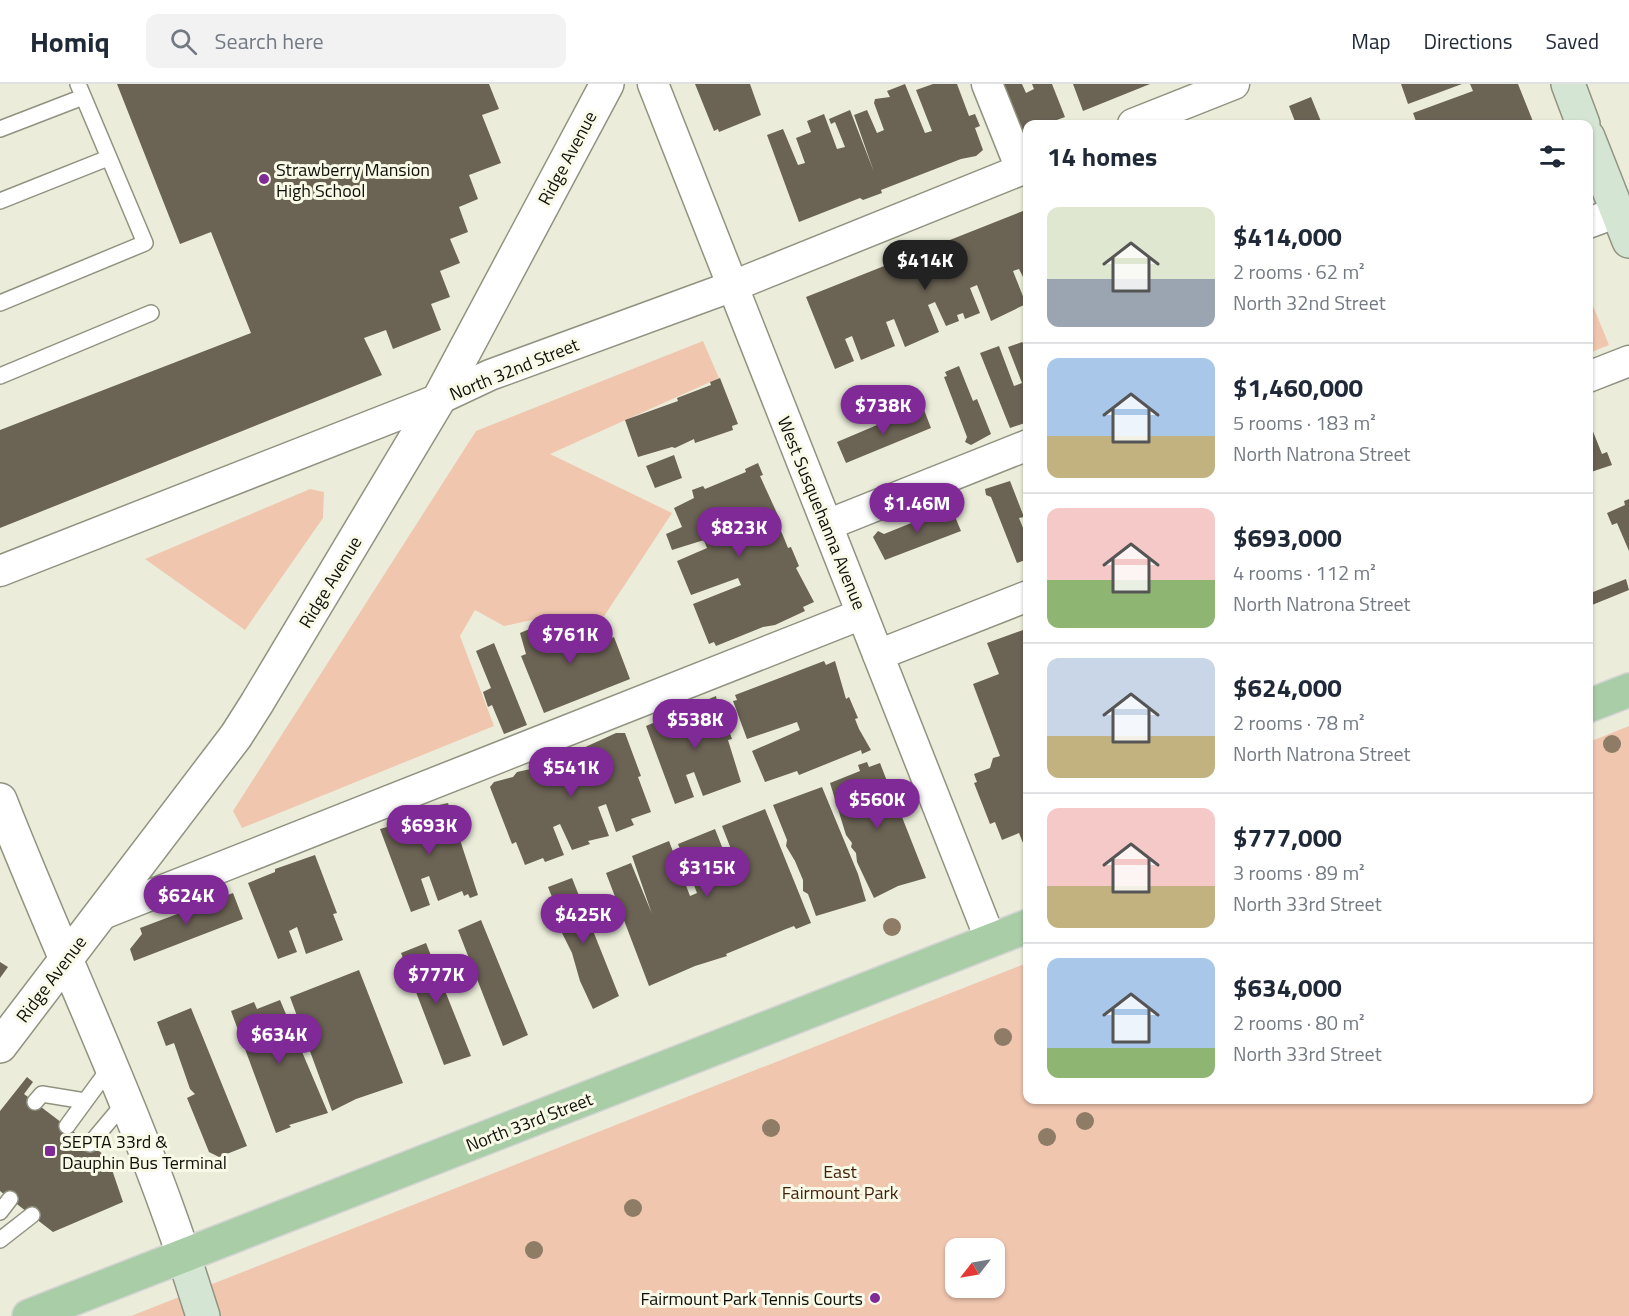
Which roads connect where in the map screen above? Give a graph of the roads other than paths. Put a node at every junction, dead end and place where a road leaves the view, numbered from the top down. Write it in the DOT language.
graph roads {
  1 [pos="606,84"];
  2 [pos="653,84"];
  3 [pos="987,84"];
  4 [pos="1234,84"];
  5 [pos="1568,84"];
  6 [pos="80,90"];
  7 [pos="1143,120"];
  8 [pos="1582,120"];
  9 [pos="0,129"];
  10 [pos="1593,156"];
  11 [pos="108,158"];
  12 [pos="1023,166"];
  13 [pos="1023,168"];
  14 [pos="0,201"];
  15 [pos="1612,225"];
  16 [pos="733,286"];
  17 [pos="0,303"];
  18 [pos="151,313"];
  19 [pos="1629,361"];
  20 [pos="1593,375"];
  21 [pos="0,376"];
  22 [pos="439,399"];
  23 [pos="1023,447"];
  24 [pos="827,525"];
  25 [pos="0,571"];
  26 [pos="1023,598"];
  27 [pos="862,614"];
  28 [pos="878,655"];
  29 [pos="1629,690"];
  30 [pos="1593,704"];
  31 [pos="0,800"];
  32 [pos="100,915"];
  33 [pos="1023,928"];
  34 [pos="991,941"];
  35 [pos="66,960"];
  36 [pos="0,1046"];
  37 [pos="111,1065"];
  38 [pos="85,1101"];
  39 [pos="126,1101"];
  40 [pos="35,1102"];
  41 [pos="67,1126"];
  42 [pos="90,1144"];
  43 [pos="10,1199"];
  44 [pos="0,1212"];
  45 [pos="32,1215"];
  46 [pos="0,1240"];
  47 [pos="184,1257"];
  48 [pos="29,1316"];
  49 [pos="203,1316"];
  1 -- 22 [label="street, Ridge Avenue"];
  2 -- 16 [label="street, West Susquehanna Avenue"];
  3 -- 12 [label="street"];
  4 -- 7 [label="street"];
  5 -- 8 [label="main road"];
  6 -- 9 [label="lane"];
  6 -- 11 [label="lane"];
  10 -- 15 [label="main road"];
  11 -- 14 [label="lane"];
  11 -- 17 [label="lane"];
  13 -- 16 [label="street, North 32nd Street"];
  16 -- 22 [label="street, North 32nd Street"];
  16 -- 24 [label="street, West Susquehanna Avenue"];
  18 -- 21 [label="lane"];
  19 -- 20 [label="street"];
  22 -- 25 [label="street, North 32nd Street"];
  22 -- 32 [label="street, Ridge Avenue"];
  23 -- 24 [label="street"];
  24 -- 27 [label="street, West Susquehanna Avenue"];
  26 -- 28 [label="street"];
  27 -- 28 [label="street, West Susquehanna Avenue"];
  27 -- 32 [label="street"];
  28 -- 34 [label="street, West Susquehanna Avenue"];
  29 -- 30 [label="main road"];
  31 -- 35 [label="street"];
  32 -- 35 [label="street, Ridge Avenue"];
  33 -- 34 [label="main road, North 33rd Street"];
  34 -- 47 [label="main road, North 33rd Street"];
  35 -- 36 [label="street, Ridge Avenue"];
  35 -- 37 [label="street"];
  37 -- 38 [label="lane"];
  37 -- 39 [label="street"];
  38 -- 40 [label="lane"];
  38 -- 41 [label="lane"];
  39 -- 42 [label="lane"];
  39 -- 47 [label="street"];
  43 -- 44 [label="lane"];
  45 -- 46 [label="lane"];
  47 -- 48 [label="main road, North 33rd Street"];
  47 -- 49 [label="main road"];
}
